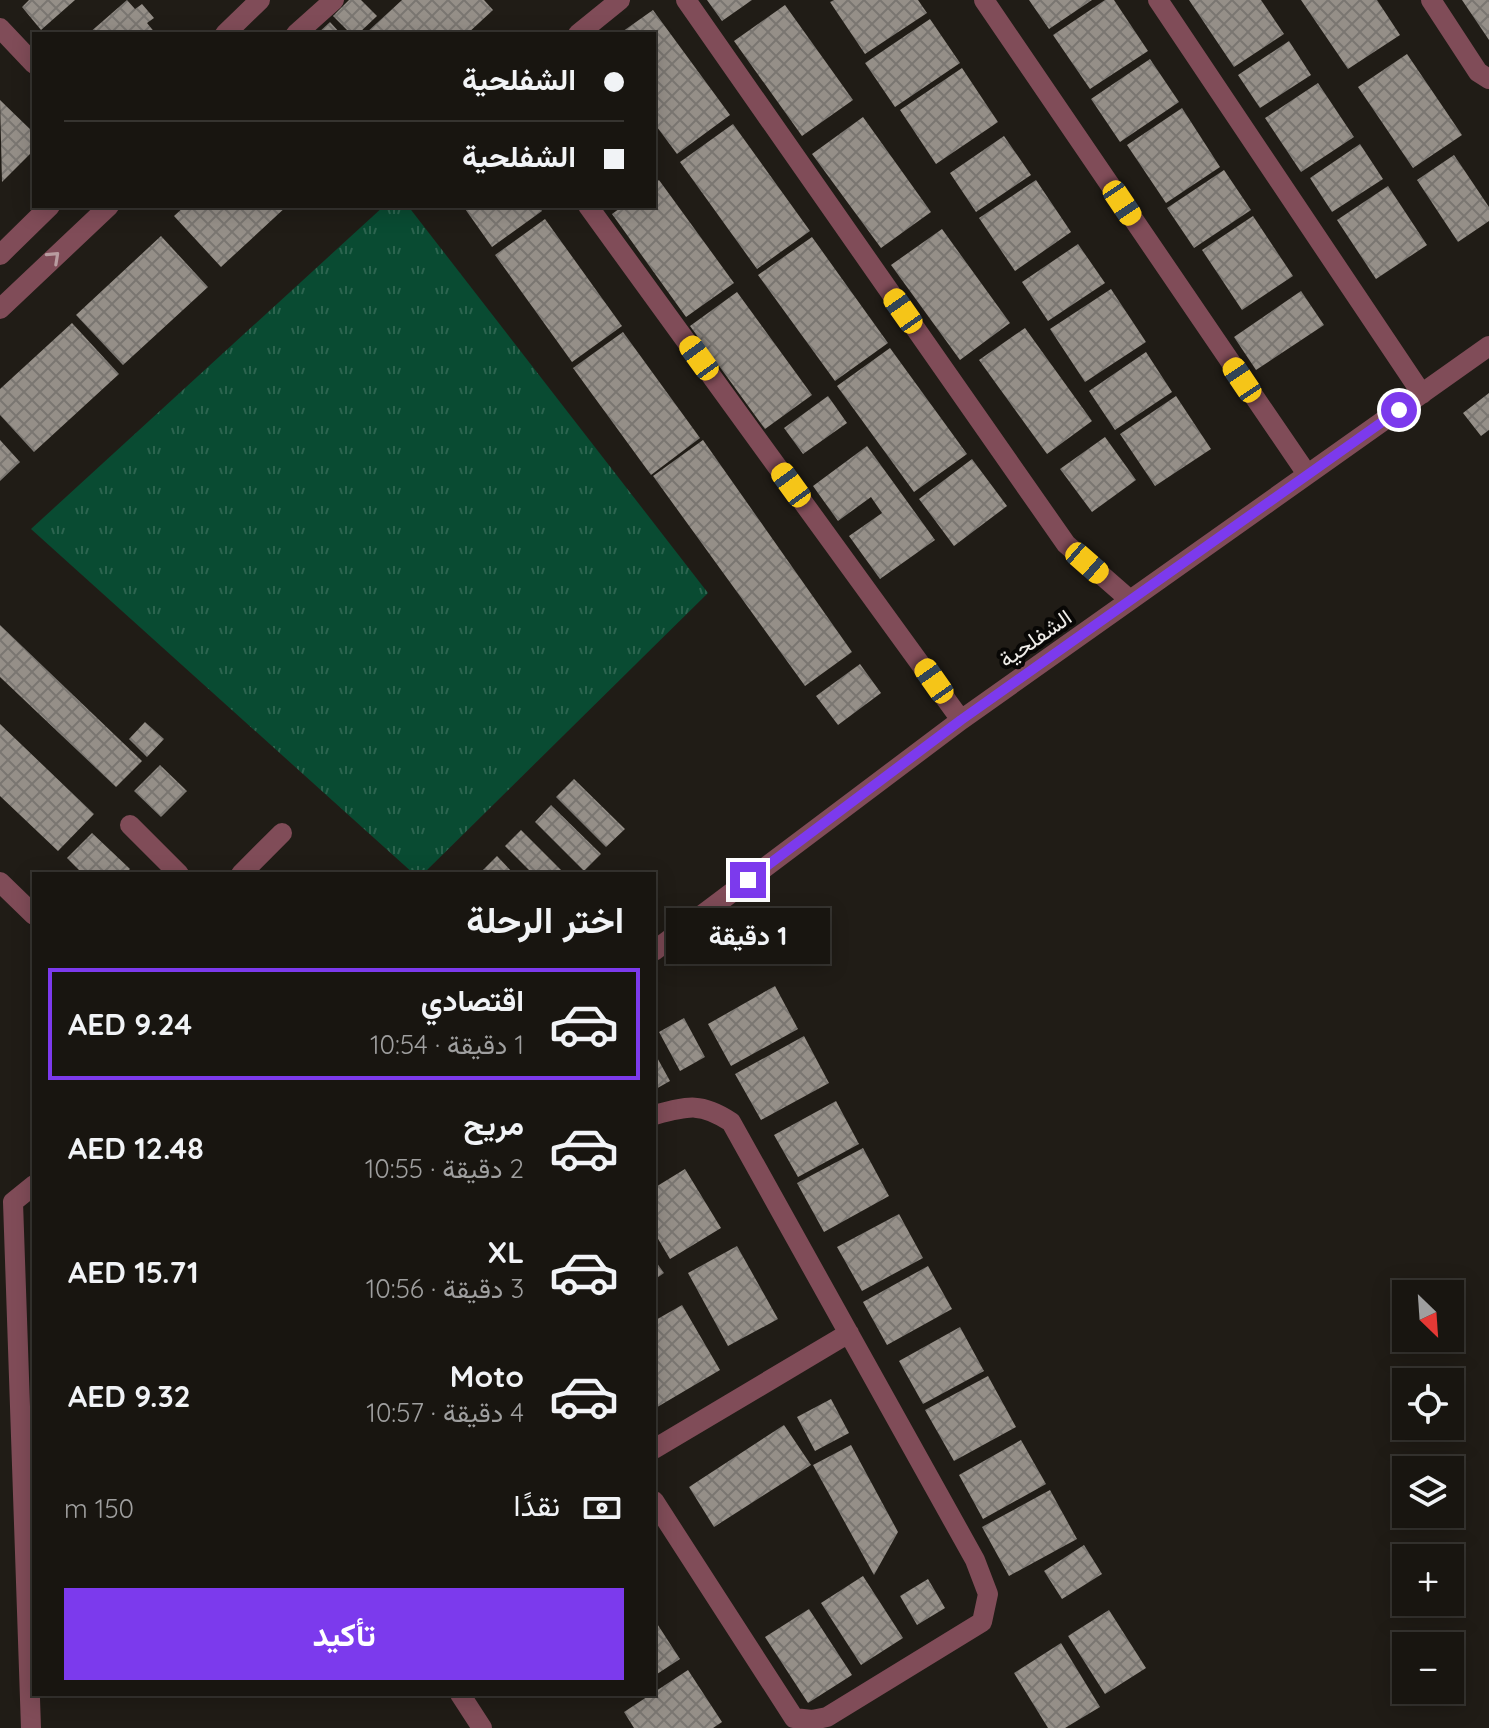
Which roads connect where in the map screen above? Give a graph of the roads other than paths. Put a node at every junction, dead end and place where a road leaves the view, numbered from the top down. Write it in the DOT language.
graph roads {
  1 [pos="260,0"];
  2 [pos="334,0"];
  3 [pos="620,0"];
  4 [pos="686,0"];
  5 [pos="984,0"];
  6 [pos="1158,0"];
  7 [pos="1431,0"];
  8 [pos="0,28"];
  9 [pos="227,32"];
  10 [pos="298,32"];
  11 [pos="580,32"];
  12 [pos="32,62"];
  13 [pos="1489,79"];
  14 [pos="48,208"];
  15 [pos="107,208"];
  16 [pos="589,208"];
  17 [pos="0,255"];
  18 [pos="0,309"];
  19 [pos="1489,346"];
  20 [pos="1422,394"];
  21 [pos="1307,474"];
  22 [pos="1130,600"];
  23 [pos="961,720"];
  24 [pos="130,825"];
  25 [pos="282,833"];
  26 [pos="177,872"];
  27 [pos="243,872"];
  28 [pos="0,882"];
  29 [pos="32,913"];
  30 [pos="656,949"];
  31 [pos="656,1114"];
  32 [pos="32,1187"];
  33 [pos="849,1333"];
  34 [pos="656,1448"];
  35 [pos="656,1504"];
  36 [pos="461,1696"];
  37 [pos="31,1728"];
  38 [pos="482,1728"];
  1 -- 9 [label="street"];
  2 -- 10 [label="street"];
  3 -- 11 [label="street"];
  4 -- 22 [label="street"];
  5 -- 21 [label="street"];
  6 -- 20 [label="street"];
  7 -- 13 [label="street"];
  8 -- 12 [label="street"];
  14 -- 17 [label="street"];
  18 -- 15 [label="street, one-way"];
  16 -- 23 [label="street"];
  19 -- 20 [label="street, الشفلحية"];
  20 -- 21 [label="street, الشفلحية"];
  21 -- 22 [label="street, الشفلحية"];
  22 -- 23 [label="street, الشفلحية"];
  23 -- 30 [label="street, الشفلحية"];
  24 -- 26 [label="street"];
  25 -- 27 [label="street"];
  28 -- 29 [label="street"];
  31 -- 33 [label="street"];
  32 -- 37 [label="street"];
  33 -- 34 [label="street"];
  33 -- 35 [label="street"];
  36 -- 38 [label="street"];
}
